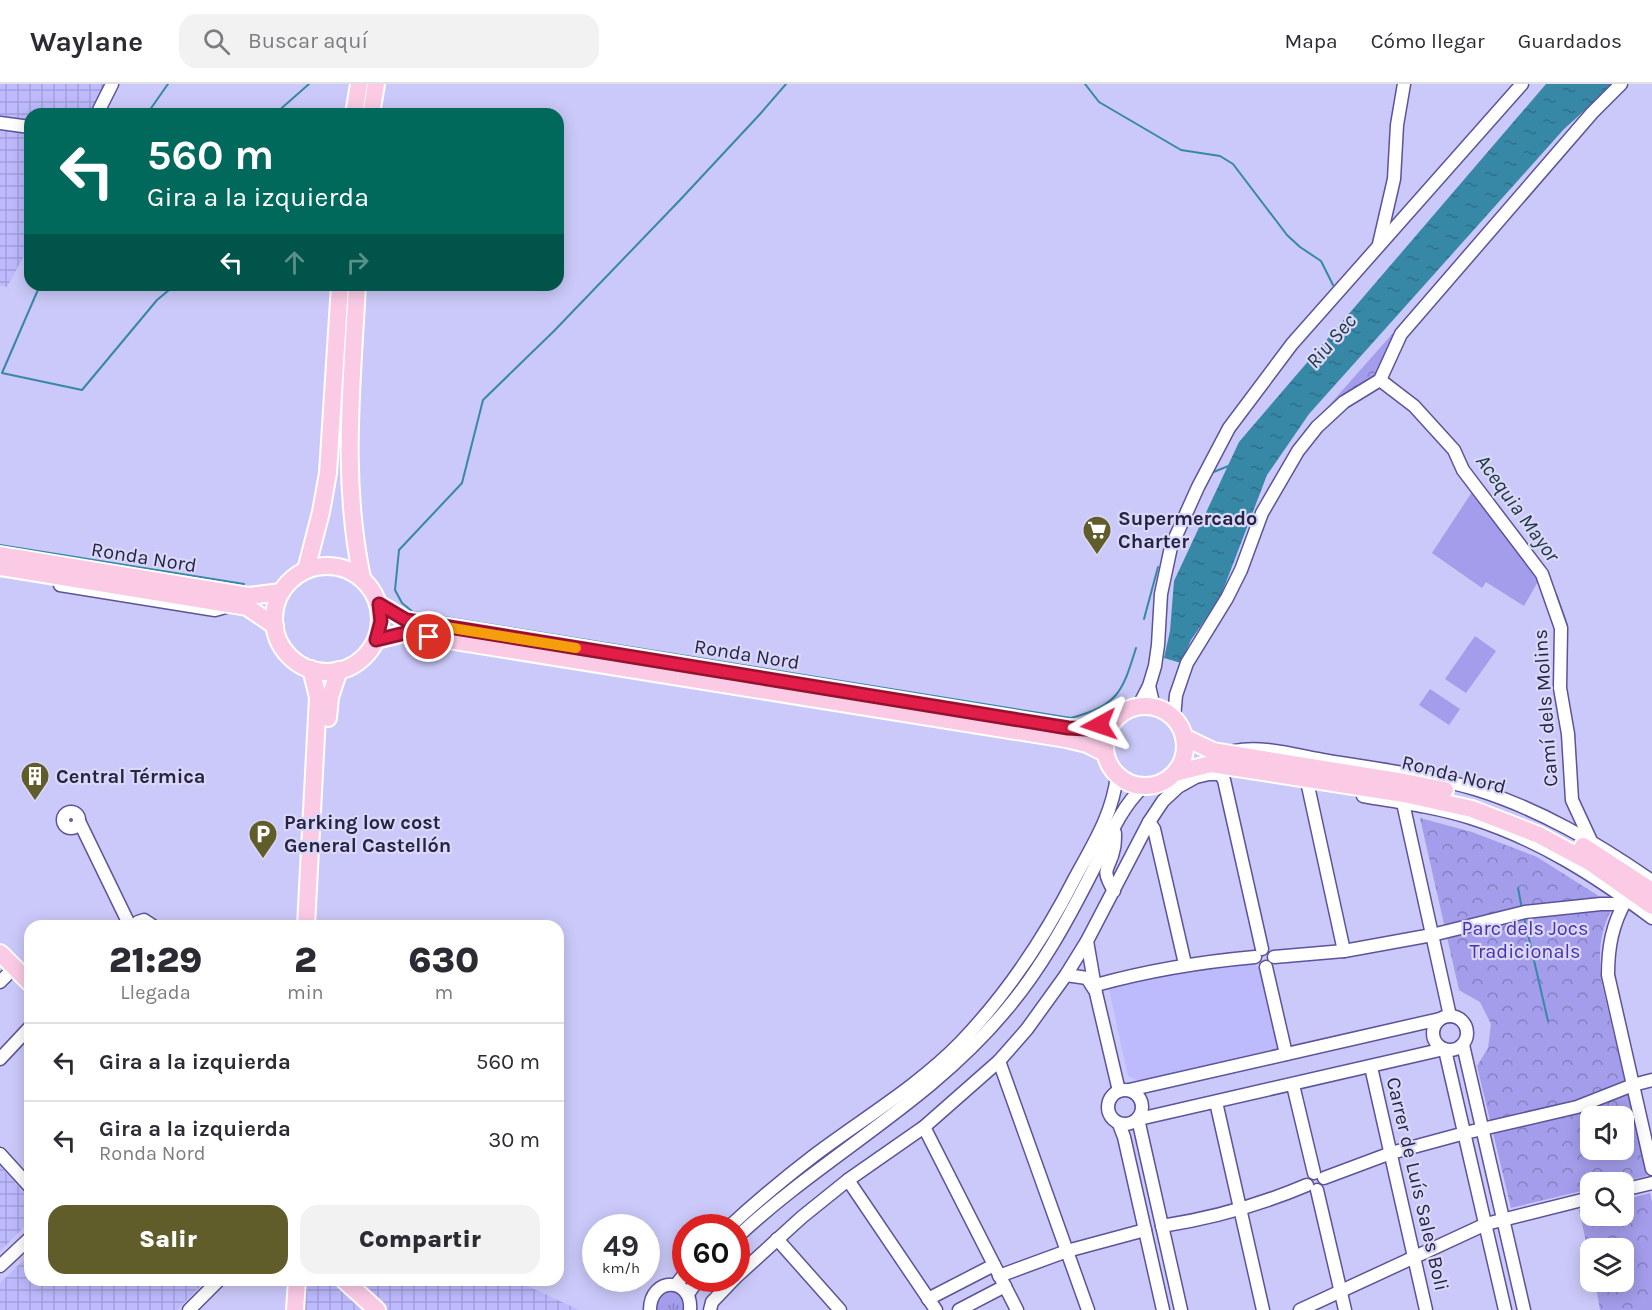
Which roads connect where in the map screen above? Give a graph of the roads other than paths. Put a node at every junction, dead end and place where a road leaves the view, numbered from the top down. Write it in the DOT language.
graph roads {
  1 [pos="112,84"];
  2 [pos="359,84"];
  3 [pos="376,84"];
  4 [pos="1404,84"];
  5 [pos="1522,84"];
  6 [pos="1621,84"];
  7 [pos="100,108"];
  8 [pos="355,108"];
  9 [pos="372,108"];
  10 [pos="0,123"];
  11 [pos="24,127"];
  12 [pos="1378,245"];
  13 [pos="340,291"];
  14 [pos="357,291"];
  15 [pos="1380,380"];
  16 [pos="0,555"];
  17 [pos="0,567"];
  18 [pos="306,570"];
  19 [pos="0,575"];
  20 [pos="362,578"];
  21 [pos="281,592"];
  22 [pos="379,604"];
  23 [pos="233,605"];
  24 [pos="275,626"];
  25 [pos="376,640"];
  26 [pos="311,669"];
  27 [pos="339,670"];
  28 [pos="1157,710"];
  29 [pos="1113,721"];
  30 [pos="1184,736"];
  31 [pos="1105,753"];
  32 [pos="1226,753"];
  33 [pos="1249,769"];
  34 [pos="1175,772"];
  35 [pos="1117,776"];
  36 [pos="1308,786"];
  37 [pos="1143,787"];
  38 [pos="1403,803"];
  39 [pos="1149,822"];
  40 [pos="77,824"];
  41 [pos="1115,827"];
  42 [pos="1591,841"];
  43 [pos="1652,880"];
  44 [pos="1114,891"];
  45 [pos="1652,891"];
  46 [pos="1625,901"];
  47 [pos="1652,906"];
  48 [pos="1652,918"];
  49 [pos="127,920"];
  50 [pos="306,920"];
  51 [pos="316,920"];
  52 [pos="1432,935"];
  53 [pos="1087,941"];
  54 [pos="1343,946"];
  55 [pos="0,953"];
  56 [pos="1259,953"];
  57 [pos="1078,956"];
  58 [pos="1184,959"];
  59 [pos="1270,962"];
  60 [pos="1091,965"];
  61 [pos="3,974"];
  62 [pos="1066,975"];
  63 [pos="24,976"];
  64 [pos="1093,985"];
  65 [pos="24,990"];
  66 [pos="1445,1017"];
  67 [pos="24,1033"];
  68 [pos="1463,1045"];
  69 [pos="1445,1049"];
  70 [pos="1286,1054"];
  71 [pos="0,1059"];
  72 [pos="999,1061"];
  73 [pos="1371,1067"];
  74 [pos="1652,1080"];
  75 [pos="1293,1085"];
  76 [pos="1633,1085"];
  77 [pos="1124,1090"];
  78 [pos="1216,1102"];
  79 [pos="1138,1119"];
  80 [pos="1119,1124"];
  81 [pos="924,1127"];
  82 [pos="1482,1128"];
  83 [pos="1465,1132"];
  84 [pos="1391,1153"];
  85 [pos="0,1154"];
  86 [pos="1652,1169"];
  87 [pos="1319,1175"];
  88 [pos="24,1180"];
  89 [pos="848,1180"];
  90 [pos="1652,1183"];
  91 [pos="1312,1187"];
  92 [pos="1634,1187"];
  93 [pos="1580,1200"];
  94 [pos="1240,1209"];
  95 [pos="744,1214"];
  96 [pos="1503,1219"];
  97 [pos="1486,1224"];
  98 [pos="750,1226"];
  99 [pos="1162,1226"];
  100 [pos="1145,1230"];
  101 [pos="777,1239"];
  102 [pos="24,1244"];
  103 [pos="1067,1251"];
  104 [pos="1414,1257"];
  105 [pos="750,1264"];
  106 [pos="0,1266"];
  107 [pos="999,1276"];
  108 [pos="672,1285"];
  109 [pos="214,1286"];
  110 [pos="285,1286"];
  111 [pos="353,1286"];
  112 [pos="356,1286"];
  113 [pos="1340,1291"];
  114 [pos="723,1292"];
  115 [pos="690,1303"];
  116 [pos="200,1304"];
  117 [pos="711,1306"];
  118 [pos="932,1307"];
  119 [pos="189,1310"];
  120 [pos="284,1310"];
  121 [pos="378,1310"];
  122 [pos="392,1310"];
  123 [pos="650,1310"];
  124 [pos="840,1310"];
  125 [pos="959,1310"];
  126 [pos="1017,1310"];
  127 [pos="1088,1310"];
  128 [pos="1163,1310"];
  129 [pos="1181,1310"];
  130 [pos="1263,1310"];
  131 [pos="1300,1310"];
  132 [pos="1345,1310"];
  133 [pos="1426,1310"];
  134 [pos="1505,1310"];
  135 [pos="1524,1310"];
  1 -- 7 [label="street"];
  2 -- 8 [label="main road"];
  3 -- 9 [label="main road"];
  4 -- 12 [label="street"];
  5 -- 12 [label="street"];
  6 -- 15 [label="street"];
  10 -- 11 [label="street"];
  12 -- 28 [label="street"];
  13 -- 18 [label="main road"];
  14 -- 20 [label="main road"];
  15 -- 28 [label="street"];
  15 -- 42 [label="street, Camí dels Molins"];
  16 -- 21 [label="main road, Ronda Nord"];
  17 -- 23 [label="main road, Ronda Nord"];
  18 -- 20 [label="main road"];
  18 -- 21 [label="main road"];
  19 -- 23 [label="street, Ronda Nord"];
  20 -- 22 [label="main road"];
  21 -- 24 [label="main road"];
  22 -- 25 [label="main road"];
  22 -- 29 [label="main road, Ronda Nord"];
  23 -- 24 [label="main road, Ronda Nord"];
  24 -- 26 [label="main road"];
  25 -- 27 [label="main road"];
  25 -- 31 [label="main road, Ronda Nord"];
  26 -- 27 [label="main road"];
  26 -- 50 [label="main road"];
  27 -- 51 [label="main road"];
  28 -- 29 [label="main road"];
  28 -- 30 [label="main road"];
  29 -- 31 [label="main road"];
  30 -- 32 [label="main road, Ronda Nord"];
  30 -- 34 [label="main road"];
  31 -- 35 [label="main road"];
  32 -- 42 [label="street, Ronda Nord"];
  32 -- 45 [label="main road, Ronda Nord"];
  33 -- 34 [label="main road, Ronda Nord"];
  33 -- 36 [label="street, Ronda Nord"];
  33 -- 47 [label="main road, Ronda Nord"];
  34 -- 37 [label="main road"];
  35 -- 37 [label="main road"];
  35 -- 95 [label="street"];
  36 -- 38 [label="street, Ronda Nord"];
  36 -- 54 [label="street"];
  37 -- 41 [label="street"];
  38 -- 46 [label="street, Ronda Nord"];
  38 -- 52 [label="street"];
  39 -- 44 [label="street"];
  39 -- 56 [label="street"];
  39 -- 58 [label="street"];
  40 -- 49 [label="street"];
  41 -- 44 [label="street"];
  41 -- 98 [label="street"];
  42 -- 43 [label="street, Ronda Nord"];
  44 -- 53 [label="street"];
  46 -- 48 [label="street, Ronda Nord"];
  46 -- 52 [label="street"];
  46 -- 76 [label="street"];
  52 -- 54 [label="street"];
  52 -- 66 [label="street"];
  53 -- 57 [label="street"];
  53 -- 60 [label="street"];
  54 -- 59 [label="street"];
  55 -- 63 [label="main road"];
  56 -- 58 [label="street"];
  56 -- 59 [label="street"];
  57 -- 60 [label="street"];
  57 -- 62 [label="street"];
  57 -- 64 [label="street"];
  58 -- 64 [label="street"];
  59 -- 70 [label="street"];
  60 -- 64 [label="street"];
  61 -- 65 [label="main road"];
  62 -- 64 [label="street"];
  62 -- 72 [label="street"];
  64 -- 77 [label="street"];
  66 -- 68 [label="street"];
  66 -- 69 [label="street"];
  66 -- 70 [label="street"];
  67 -- 71 [label="street"];
  68 -- 69 [label="street"];
  68 -- 82 [label="street"];
  69 -- 73 [label="street"];
  69 -- 83 [label="street"];
  70 -- 77 [label="street"];
  72 -- 81 [label="street"];
  72 -- 103 [label="street"];
  73 -- 75 [label="street"];
  73 -- 84 [label="street, Carrer de Luís Sales Boli"];
  74 -- 76 [label="street"];
  75 -- 78 [label="street"];
  75 -- 87 [label="street"];
  76 -- 82 [label="street"];
  76 -- 86 [label="street"];
  77 -- 79 [label="street"];
  77 -- 80 [label="street"];
  78 -- 79 [label="street"];
  78 -- 94 [label="street"];
  79 -- 80 [label="street"];
  79 -- 99 [label="street"];
  80 -- 100 [label="street"];
  81 -- 89 [label="street"];
  81 -- 107 [label="street"];
  82 -- 83 [label="street"];
  82 -- 96 [label="street"];
  83 -- 84 [label="street"];
  83 -- 97 [label="street"];
  84 -- 87 [label="street"];
  84 -- 104 [label="street, Carrer de Luís Sales Boli"];
  85 -- 88 [label="street"];
  87 -- 91 [label="street"];
  89 -- 101 [label="street"];
  89 -- 118 [label="street"];
  90 -- 92 [label="street"];
  91 -- 94 [label="street"];
  91 -- 113 [label="street"];
  93 -- 96 [label="street"];
  94 -- 99 [label="street"];
  94 -- 130 [label="street"];
  96 -- 97 [label="street"];
  96 -- 135 [label="street"];
  97 -- 104 [label="street"];
  97 -- 134 [label="street"];
  99 -- 129 [label="street"];
  100 -- 103 [label="street"];
  100 -- 128 [label="street"];
  101 -- 105 [label="street"];
  101 -- 124 [label="street"];
  102 -- 106 [label="street"];
  103 -- 107 [label="street"];
  103 -- 127 [label="street"];
  104 -- 113 [label="street"];
  104 -- 133 [label="street, Carrer de Luís Sales Boli"];
  107 -- 118 [label="street"];
  107 -- 125 [label="street"];
  107 -- 126 [label="street"];
  108 -- 123 [label="street"];
  109 -- 116 [label="street"];
  110 -- 120 [label="main road"];
  111 -- 121 [label="main road"];
  112 -- 122 [label="main road"];
  113 -- 131 [label="street"];
  113 -- 132 [label="street"];
  114 -- 117 [label="street"];
  115 -- 117 [label="street"];
  116 -- 119 [label="street"];
}
